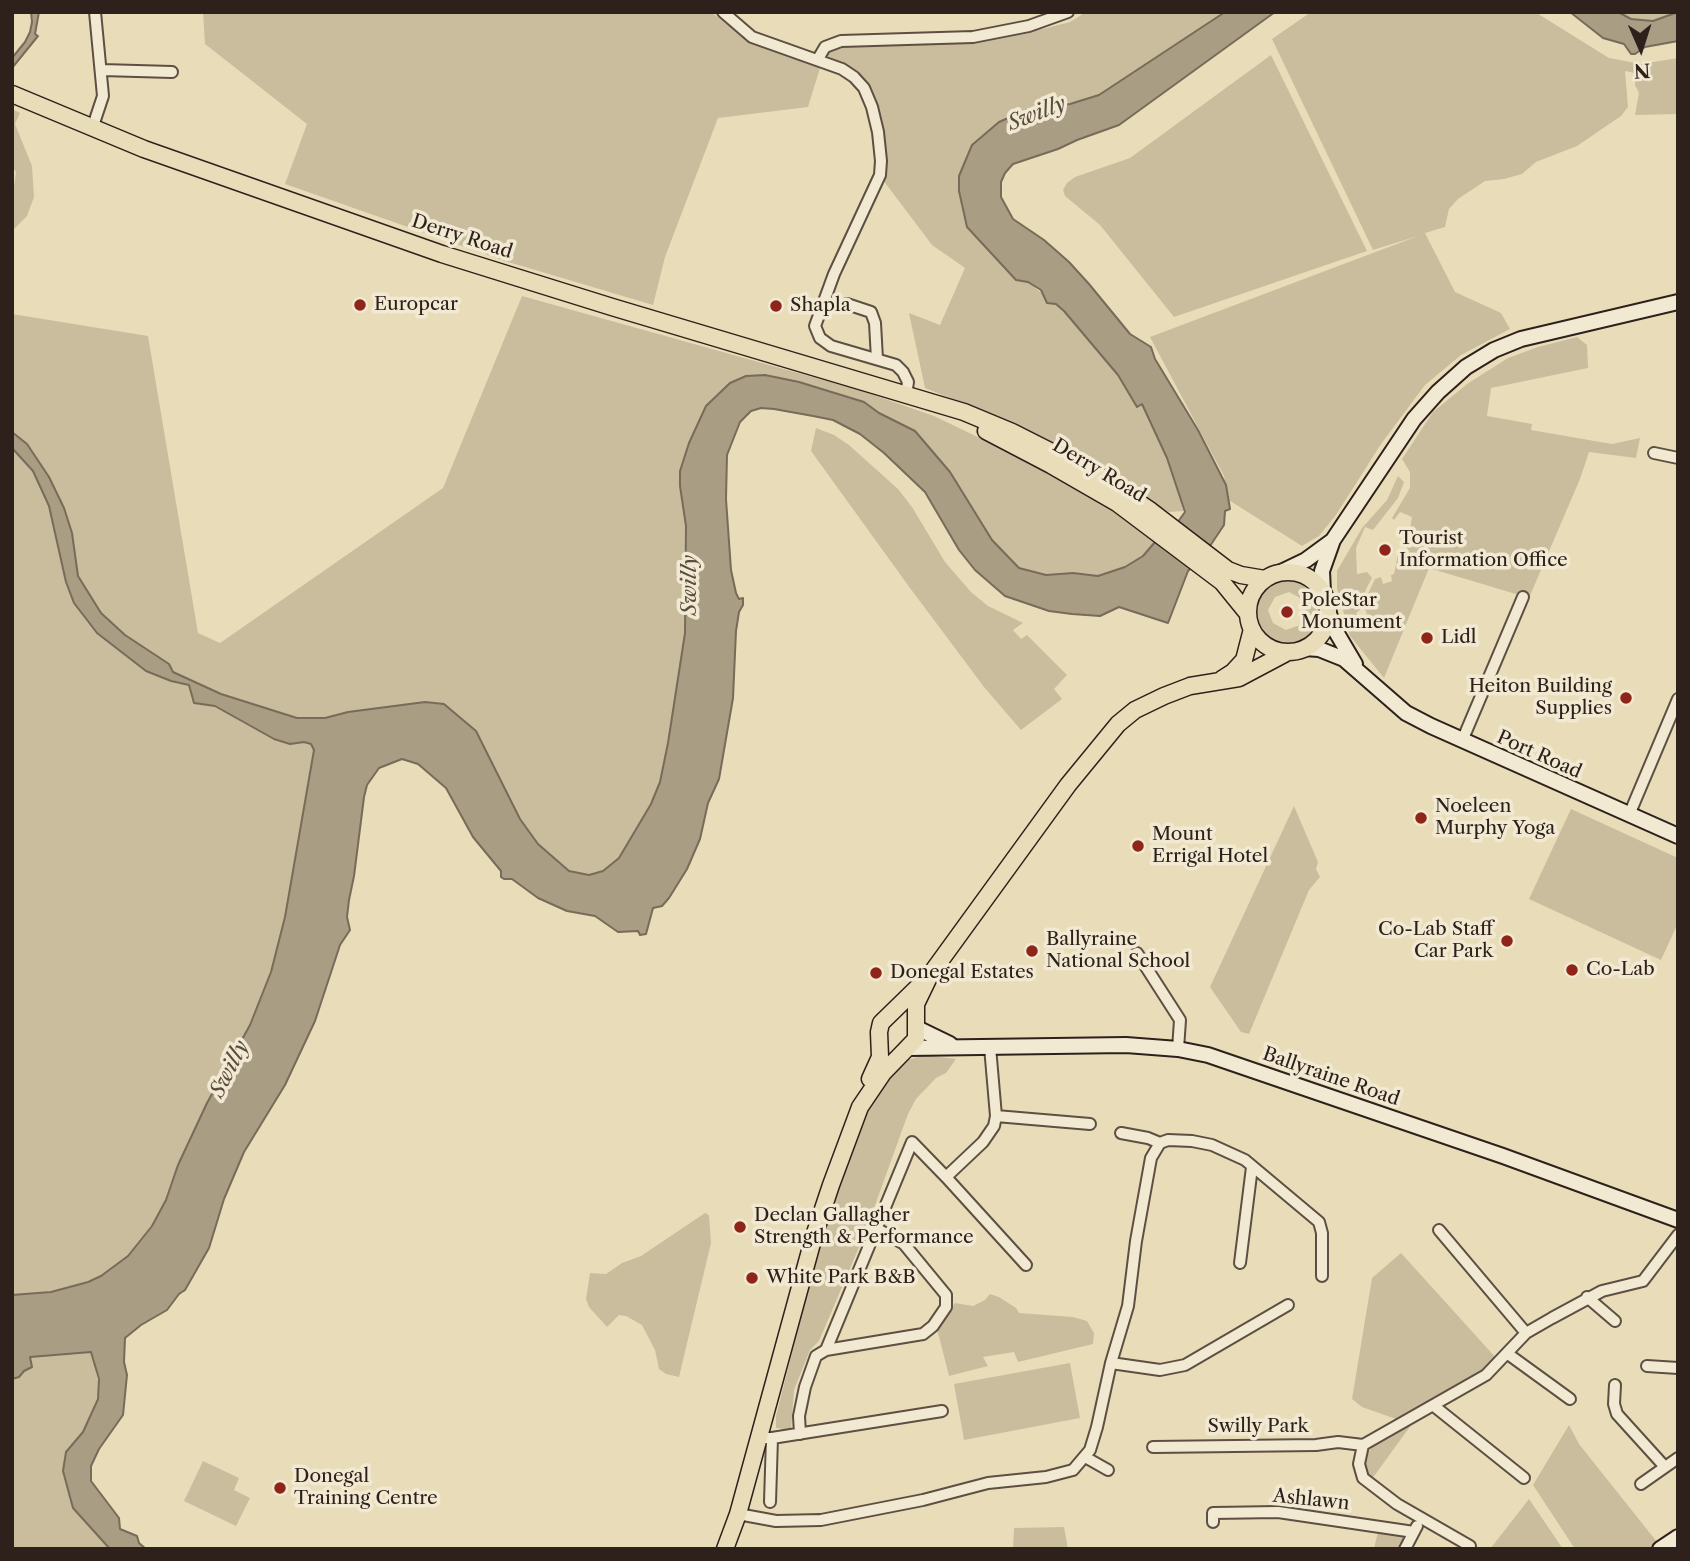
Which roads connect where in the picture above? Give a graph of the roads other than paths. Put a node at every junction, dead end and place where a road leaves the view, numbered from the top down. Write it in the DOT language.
graph roads {
  1 [pos="95,12"];
  2 [pos="723,12"];
  3 [pos="1068,12"];
  4 [pos="818,59"];
  5 [pos="102,70"];
  6 [pos="172,72"];
  7 [pos="12,94"];
  8 [pos="92,129"];
  9 [pos="1678,302"];
  10 [pos="847,304"];
  11 [pos="877,359"];
  12 [pos="906,395"];
  13 [pos="1654,453"];
  14 [pos="1678,458"];
  15 [pos="1333,540"];
  16 [pos="1206,562"];
  17 [pos="1272,576"];
  18 [pos="1322,592"];
  19 [pos="1523,597"];
  20 [pos="1328,611"];
  21 [pos="1250,622"];
  22 [pos="1304,648"];
  23 [pos="1288,652"];
  24 [pos="1360,671"];
  25 [pos="1220,680"];
  26 [pos="1678,699"];
  27 [pos="1462,741"];
  28 [pos="1629,815"];
  29 [pos="1678,836"];
  30 [pos="1137,953"];
  31 [pos="930,975"];
  32 [pos="888,1016"];
  33 [pos="916,1026"];
  34 [pos="881,1040"];
  35 [pos="958,1046"];
  36 [pos="990,1047"];
  37 [pos="908,1048"];
  38 [pos="1178,1049"];
  39 [pos="860,1107"];
  40 [pos="996,1116"];
  41 [pos="1090,1124"];
  42 [pos="1121,1133"];
  43 [pos="1160,1143"];
  44 [pos="1252,1167"];
  45 [pos="947,1177"];
  46 [pos="1678,1220"];
  47 [pos="876,1228"];
  48 [pos="1439,1230"];
  49 [pos="1678,1235"];
  50 [pos="1240,1263"];
  51 [pos="1026,1265"];
  52 [pos="1322,1276"];
  53 [pos="1587,1297"];
  54 [pos="1288,1304"];
  55 [pos="1615,1321"];
  56 [pos="1526,1333"];
  57 [pos="826,1350"];
  58 [pos="1508,1354"];
  59 [pos="1111,1363"];
  60 [pos="1647,1366"];
  61 [pos="1678,1368"];
  62 [pos="1615,1385"];
  63 [pos="1570,1399"];
  64 [pos="1434,1406"];
  65 [pos="942,1411"];
  66 [pos="800,1434"];
  67 [pos="766,1438"];
  68 [pos="1363,1445"];
  69 [pos="1153,1447"];
  70 [pos="1085,1457"];
  71 [pos="1678,1458"];
  72 [pos="1665,1467"];
  73 [pos="1108,1471"];
  74 [pos="1524,1478"];
  75 [pos="1640,1484"];
  76 [pos="770,1502"];
  77 [pos="738,1514"];
  78 [pos="1420,1517"];
  79 [pos="1213,1522"];
  80 [pos="1414,1532"];
  81 [pos="1678,1537"];
  82 [pos="1470,1546"];
  83 [pos="725,1549"];
  84 [pos="1405,1549"];
  85 [pos="1660,1549"];
  1 -- 5 [label="street"];
  2 -- 4 [label="street"];
  3 -- 4 [label="street"];
  4 -- 11 [label="street"];
  5 -- 6 [label="street"];
  5 -- 8 [label="street"];
  7 -- 8 [label="main road, Derry Road"];
  8 -- 12 [label="main road, Derry Road"];
  9 -- 15 [label="main road"];
  10 -- 11 [label="street"];
  11 -- 12 [label="street"];
  12 -- 16 [label="main road, Derry Road"];
  13 -- 14 [label="street"];
  15 -- 17 [label="main road"];
  15 -- 18 [label="main road"];
  16 -- 17 [label="main road, Derry Road"];
  16 -- 21 [label="main road, Derry Road"];
  17 -- 18 [label="main road"];
  17 -- 21 [label="main road"];
  18 -- 20 [label="main road"];
  19 -- 27 [label="street"];
  20 -- 22 [label="main road"];
  20 -- 24 [label="main road"];
  21 -- 23 [label="main road"];
  21 -- 25 [label="main road"];
  22 -- 23 [label="main road"];
  22 -- 24 [label="main road"];
  23 -- 25 [label="main road"];
  24 -- 27 [label="main road, Port Road"];
  25 -- 31 [label="main road"];
  26 -- 28 [label="street"];
  27 -- 28 [label="main road, Port Road"];
  28 -- 29 [label="main road, Port Road"];
  30 -- 38 [label="street"];
  31 -- 32 [label="main road"];
  31 -- 33 [label="main road"];
  32 -- 33 [label="main road"];
  32 -- 34 [label="main road"];
  33 -- 35 [label="main road"];
  33 -- 37 [label="main road"];
  34 -- 37 [label="main road"];
  34 -- 39 [label="main road"];
  35 -- 36 [label="main road, Ballyraine Road"];
  35 -- 37 [label="main road"];
  36 -- 38 [label="main road, Ballyraine Road"];
  36 -- 40 [label="street"];
  37 -- 39 [label="main road"];
  38 -- 46 [label="main road, Ballyraine Road"];
  39 -- 67 [label="main road"];
  40 -- 41 [label="street"];
  40 -- 45 [label="street"];
  42 -- 43 [label="street"];
  43 -- 44 [label="street"];
  43 -- 59 [label="street"];
  44 -- 50 [label="street"];
  44 -- 52 [label="street"];
  45 -- 47 [label="street"];
  45 -- 51 [label="street"];
  47 -- 57 [label="street"];
  47 -- 57 [label="street"];
  48 -- 56 [label="street"];
  49 -- 53 [label="street"];
  53 -- 55 [label="street"];
  53 -- 56 [label="street"];
  54 -- 59 [label="street"];
  56 -- 58 [label="street"];
  57 -- 66 [label="street"];
  58 -- 63 [label="street"];
  58 -- 64 [label="street"];
  59 -- 70 [label="street"];
  60 -- 61 [label="street"];
  62 -- 72 [label="street"];
  64 -- 68 [label="street"];
  64 -- 74 [label="street"];
  65 -- 66 [label="street"];
  66 -- 67 [label="street"];
  67 -- 76 [label="street"];
  67 -- 77 [label="main road"];
  68 -- 69 [label="street, Swilly Park"];
  68 -- 78 [label="street, Ashlawn"];
  70 -- 73 [label="street"];
  70 -- 77 [label="street"];
  71 -- 72 [label="street"];
  72 -- 75 [label="street"];
  77 -- 83 [label="main road"];
  78 -- 80 [label="street"];
  78 -- 82 [label="street, Ashlawn"];
  79 -- 80 [label="street, Ashlawn"];
  80 -- 84 [label="street"];
  81 -- 85 [label="main road"];
}
